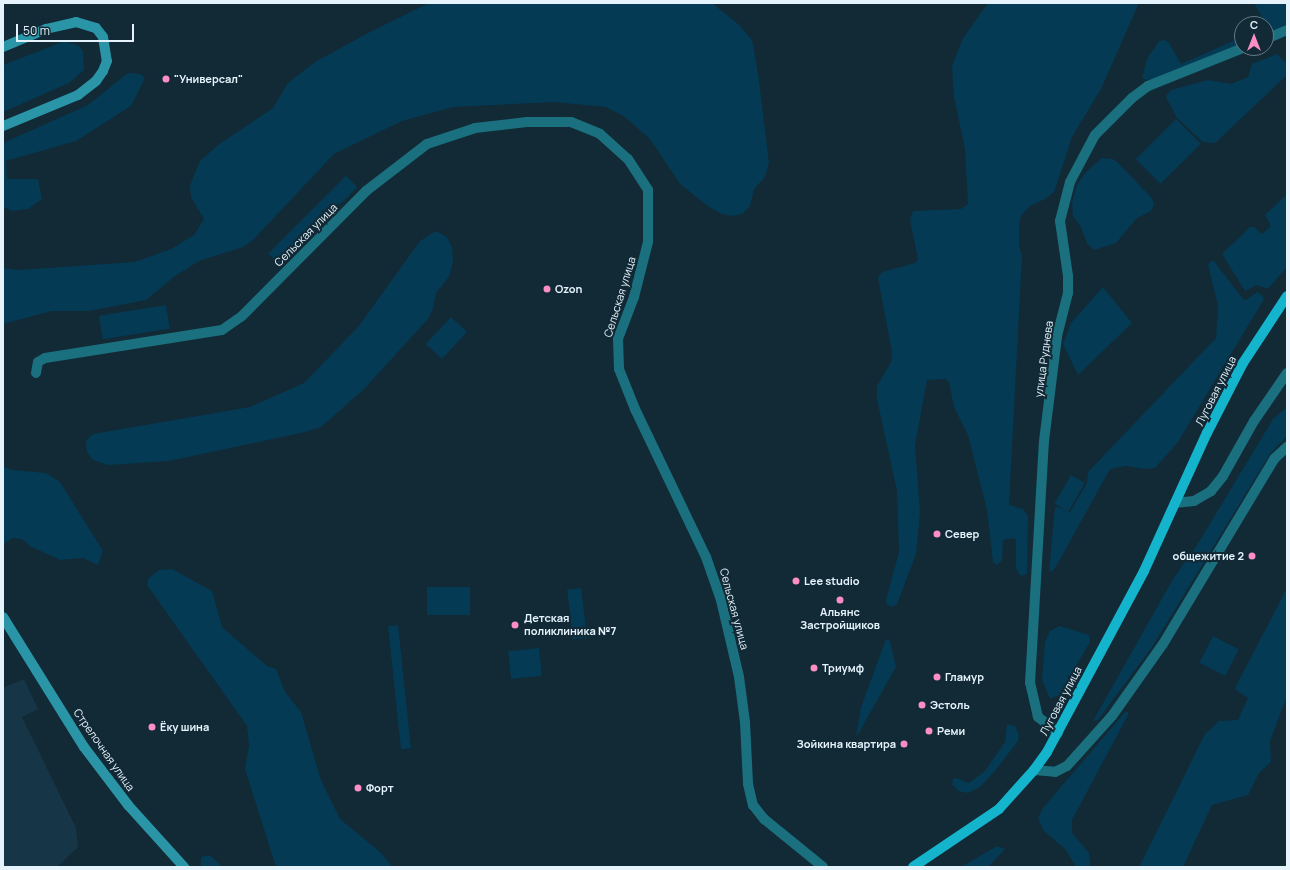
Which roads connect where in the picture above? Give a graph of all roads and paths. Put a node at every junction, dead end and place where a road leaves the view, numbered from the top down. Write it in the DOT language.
graph roads {
  1 [pos="1287,30"];
  2 [pos="1274,36"];
  3 [pos="3,47"];
  4 [pos="1234,51"];
  5 [pos="3,126"];
  6 [pos="1287,296"];
  7 [pos="36,373"];
  8 [pos="1287,373"];
  9 [pos="1287,447"];
  10 [pos="1175,503"];
  11 [pos="3,617"];
  12 [pos="1058,733"];
  13 [pos="1034,770"];
  14 [pos="184,867"];
  15 [pos="823,867"];
  16 [pos="913,867"];
  1 -- 2 [label="street"];
  3 -- 5 [label="main road"];
  4 -- 12 [label="street, улица Руднева"];
  6 -- 10 [label="main road, Луговая улица"];
  7 -- 15 [label="street, Сельская улица"];
  8 -- 10 [label="street"];
  9 -- 13 [label="street"];
  10 -- 12 [label="main road, Луговая улица"];
  11 -- 14 [label="main road, Стрелочная улица"];
  12 -- 13 [label="main road, Луговая улица"];
  13 -- 16 [label="main road, Луговая улица"];
}
